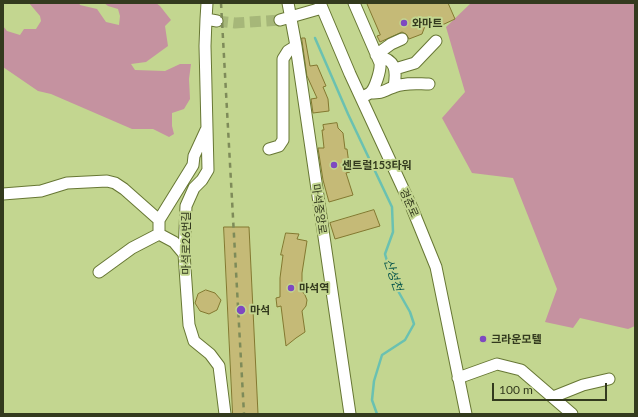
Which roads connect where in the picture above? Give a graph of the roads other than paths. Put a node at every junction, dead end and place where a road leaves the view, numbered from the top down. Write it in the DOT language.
graph roads {
  1 [pos="207,3"];
  2 [pos="288,3"];
  3 [pos="354,3"];
  4 [pos="321,5"];
  5 [pos="206,19"];
  6 [pos="285,19"];
  7 [pos="217,21"];
  8 [pos="402,39"];
  9 [pos="436,41"];
  10 [pos="296,46"];
  11 [pos="376,55"];
  12 [pos="396,69"];
  13 [pos="429,84"];
  14 [pos="394,87"];
  15 [pos="366,95"];
  16 [pos="206,130"];
  17 [pos="269,149"];
  18 [pos="3,194"];
  19 [pos="159,220"];
  20 [pos="159,234"];
  21 [pos="184,254"];
  22 [pos="98,272"];
  23 [pos="458,378"];
  24 [pos="608,379"];
  25 [pos="553,397"];
  26 [pos="224,414"];
  27 [pos="350,414"];
  28 [pos="466,414"];
  29 [pos="572,414"];
  1 -- 5 [label="street, 마석로26번길"];
  2 -- 6 [label="street, 마석중앙로"];
  3 -- 11 [label="street"];
  4 -- 6 [label="street"];
  4 -- 15 [label="street, 경춘로"];
  5 -- 7 [label="street"];
  5 -- 16 [label="street, 마석로26번길"];
  6 -- 10 [label="street, 마석중앙로"];
  8 -- 11 [label="street"];
  9 -- 12 [label="street"];
  10 -- 17 [label="street"];
  10 -- 27 [label="street, 마석중앙로"];
  11 -- 12 [label="street"];
  11 -- 15 [label="street"];
  12 -- 14 [label="street"];
  13 -- 14 [label="street"];
  14 -- 15 [label="street"];
  15 -- 23 [label="street, 경춘로"];
  16 -- 19 [label="street"];
  16 -- 21 [label="street, 마석로26번길"];
  18 -- 19 [label="street"];
  19 -- 20 [label="street"];
  20 -- 21 [label="street"];
  20 -- 22 [label="street"];
  21 -- 26 [label="street, 마석로26번길"];
  23 -- 25 [label="street"];
  23 -- 28 [label="street, 경춘로"];
  24 -- 25 [label="street"];
  25 -- 29 [label="street"];
}
